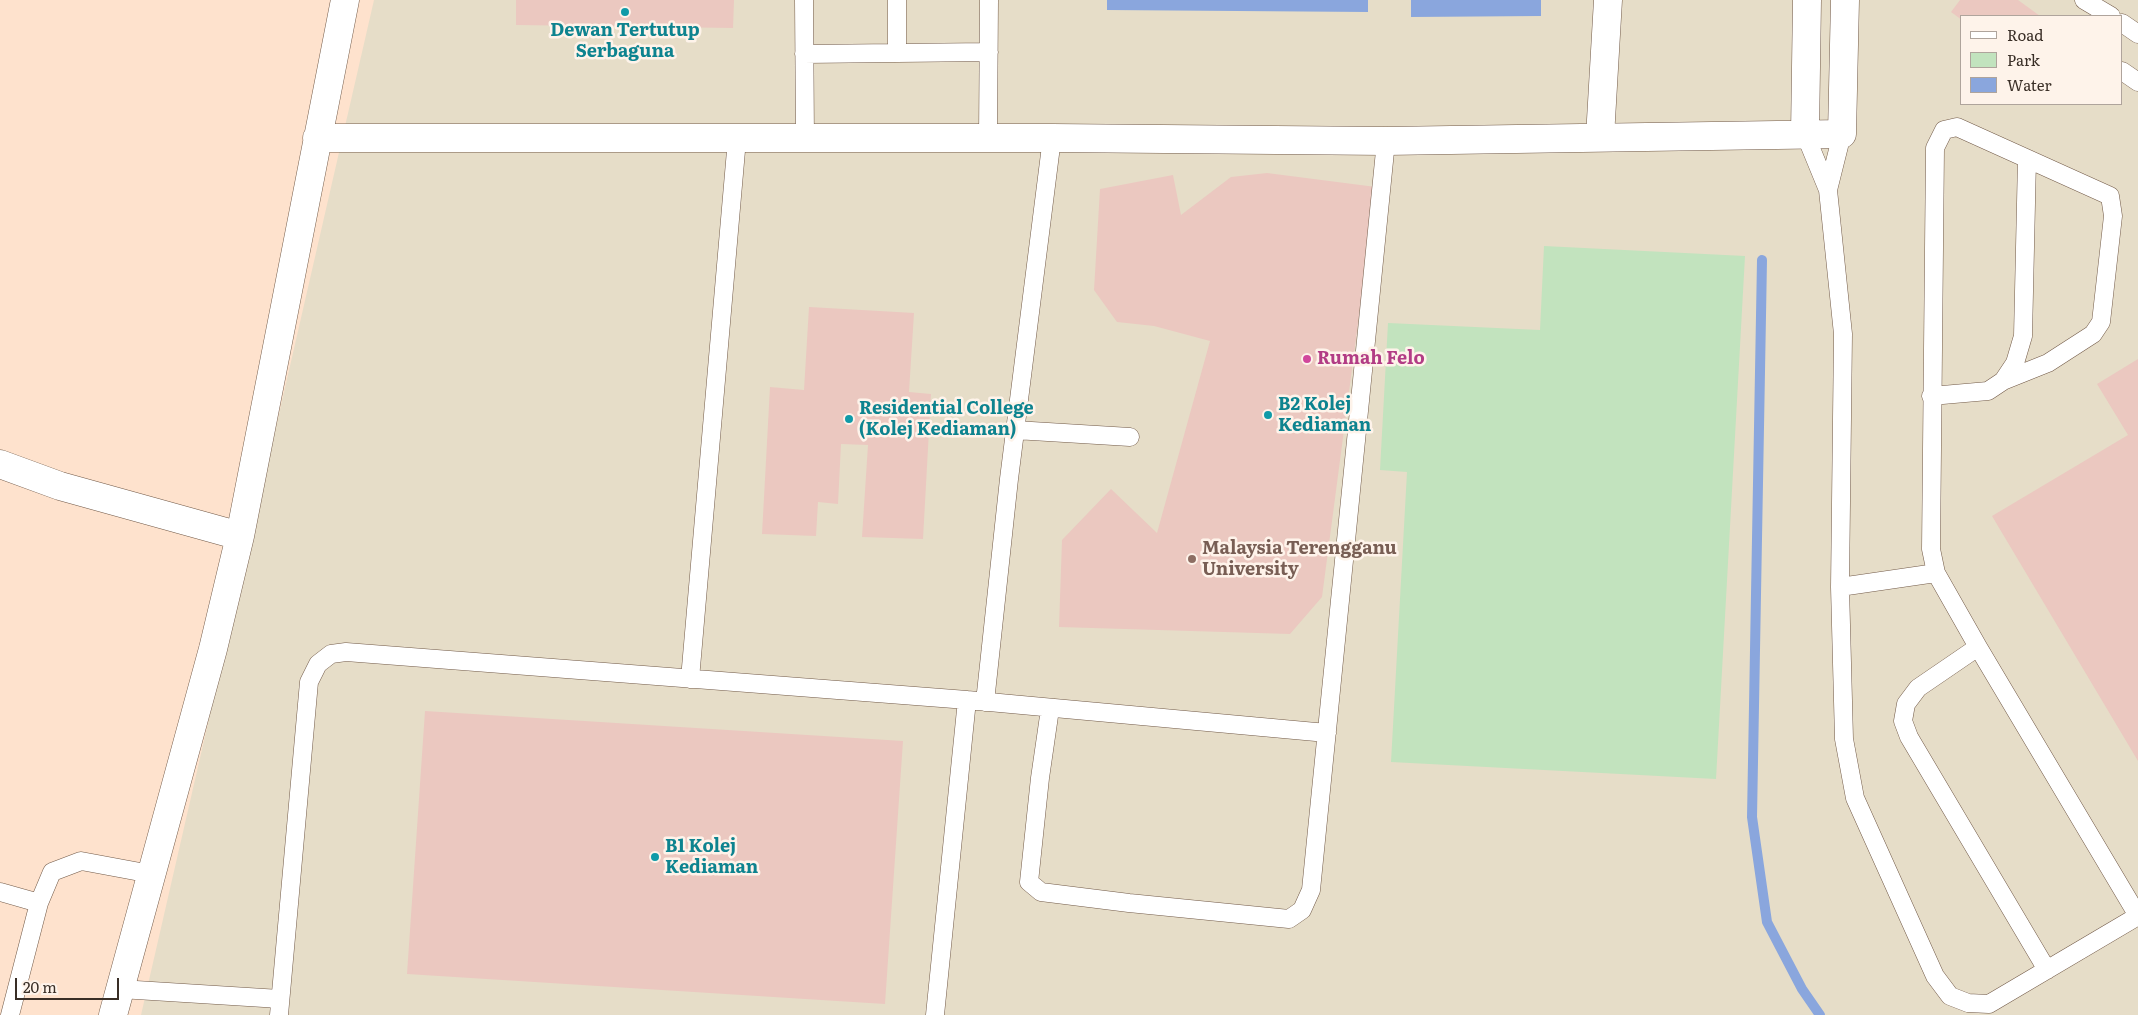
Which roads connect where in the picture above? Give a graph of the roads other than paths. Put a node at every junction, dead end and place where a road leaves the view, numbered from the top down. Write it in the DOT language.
graph roads {
  1 [pos="345,0"];
  2 [pos="804,0"];
  3 [pos="897,0"];
  4 [pos="989,0"];
  5 [pos="1608,0"];
  6 [pos="1807,0"];
  7 [pos="1845,0"];
  8 [pos="2084,0"];
  9 [pos="2107,15"];
  10 [pos="989,52"];
  11 [pos="897,53"];
  12 [pos="804,54"];
  13 [pos="2123,72"];
  14 [pos="2138,82"];
  15 [pos="1805,134"];
  16 [pos="1842,134"];
  17 [pos="317,138"];
  18 [pos="1052,138"];
  19 [pos="1600,138"];
  20 [pos="737,139"];
  21 [pos="805,139"];
  22 [pos="988,139"];
  23 [pos="1386,141"];
  24 [pos="2028,159"];
  25 [pos="1828,190"];
  26 [pos="2003,381"];
  27 [pos="1931,396"];
  28 [pos="1016,430"];
  29 [pos="1130,437"];
  30 [pos="0,464"];
  31 [pos="240,536"];
  32 [pos="1936,573"];
  33 [pos="1840,587"];
  34 [pos="1978,647"];
  35 [pos="690,679"];
  36 [pos="967,700"];
  37 [pos="985,702"];
  38 [pos="1050,709"];
  39 [pos="1327,733"];
  40 [pos="152,874"];
  41 [pos="0,892"];
  42 [pos="40,903"];
  43 [pos="2138,916"];
  44 [pos="2047,970"];
  45 [pos="120,989"];
  46 [pos="280,1007"];
  47 [pos="10,1015"];
  48 [pos="113,1015"];
  49 [pos="935,1015"];
  1 -- 17 [label="street"];
  2 -- 12 [label="lane"];
  3 -- 11 [label="lane"];
  4 -- 10 [label="lane"];
  5 -- 19 [label="street"];
  6 -- 15 [label="street"];
  7 -- 16 [label="street"];
  8 -- 9 [label="lane"];
  10 -- 11 [label="lane"];
  10 -- 22 [label="lane"];
  11 -- 12 [label="lane"];
  12 -- 21 [label="lane"];
  13 -- 14 [label="lane"];
  15 -- 16 [label="street"];
  15 -- 19 [label="street"];
  15 -- 25 [label="lane"];
  16 -- 25 [label="lane"];
  17 -- 20 [label="street"];
  17 -- 31 [label="street"];
  18 -- 22 [label="street"];
  18 -- 23 [label="street"];
  18 -- 28 [label="lane"];
  19 -- 23 [label="street"];
  20 -- 21 [label="street"];
  20 -- 35 [label="lane"];
  21 -- 22 [label="street"];
  23 -- 39 [label="lane"];
  24 -- 26 [label="lane"];
  24 -- 26 [label="lane"];
  24 -- 27 [label="lane"];
  25 -- 33 [label="lane"];
  26 -- 27 [label="lane"];
  27 -- 32 [label="lane"];
  28 -- 29 [label="lane"];
  28 -- 37 [label="lane"];
  30 -- 31 [label="street"];
  31 -- 40 [label="street"];
  32 -- 33 [label="lane"];
  32 -- 34 [label="lane"];
  33 -- 44 [label="lane"];
  34 -- 43 [label="lane"];
  34 -- 44 [label="lane"];
  35 -- 36 [label="lane"];
  35 -- 46 [label="lane"];
  36 -- 37 [label="lane"];
  36 -- 49 [label="lane"];
  37 -- 38 [label="lane"];
  38 -- 39 [label="lane"];
  38 -- 39 [label="lane"];
  40 -- 42 [label="lane"];
  40 -- 45 [label="street"];
  41 -- 42 [label="lane"];
  42 -- 47 [label="lane"];
  43 -- 44 [label="lane"];
  45 -- 46 [label="lane"];
  45 -- 48 [label="street"];
}
